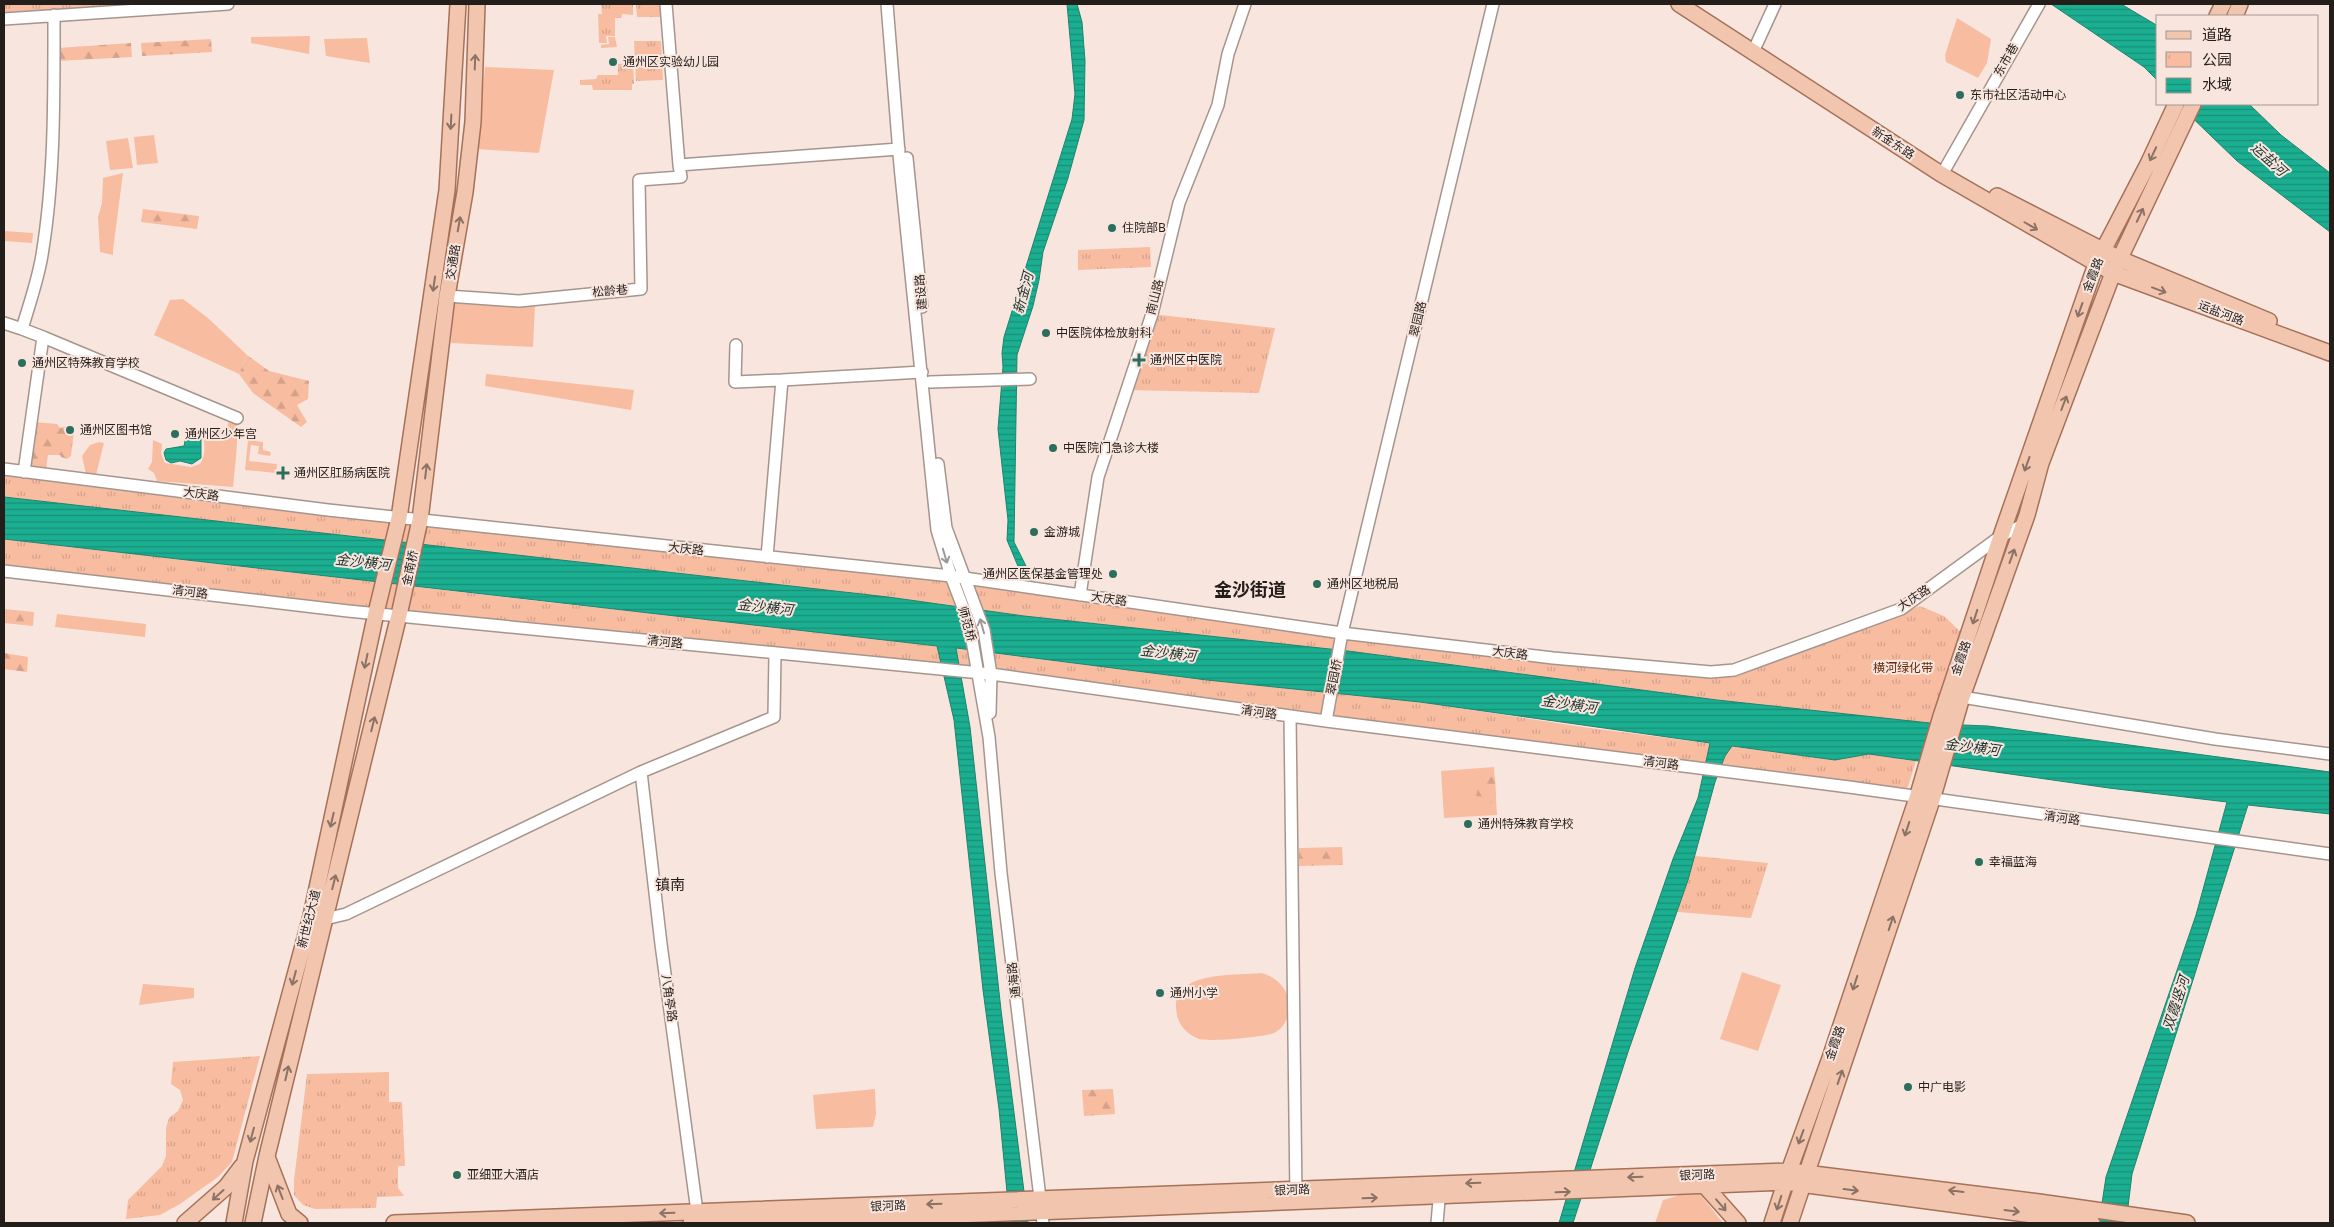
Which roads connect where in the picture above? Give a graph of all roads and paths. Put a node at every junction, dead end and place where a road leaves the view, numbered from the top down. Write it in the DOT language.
graph roads {
  1 [pos="228,4"];
  2 [pos="458,4"];
  3 [pos="477,4"];
  4 [pos="666,4"];
  5 [pos="887,4"];
  6 [pos="894,4"];
  7 [pos="1245,4"];
  8 [pos="1493,4"];
  9 [pos="1679,4"];
  10 [pos="1691,4"];
  11 [pos="1776,4"];
  12 [pos="2038,4"];
  13 [pos="2223,4"];
  14 [pos="54,15"];
  15 [pos="2217,15"];
  16 [pos="4,19"];
  17 [pos="1755,49"];
  18 [pos="2193,105"];
  19 [pos="2175,107"];
  20 [pos="898,150"];
  21 [pos="679,165"];
  22 [pos="1945,169"];
  23 [pos="2103,250"];
  24 [pos="2120,259"];
  25 [pos="2096,264"];
  26 [pos="2113,273"];
  27 [pos="448,296"];
  28 [pos="4,323"];
  29 [pos="22,329"];
  30 [pos="44,337"];
  31 [pos="2330,342"];
  32 [pos="736,345"];
  33 [pos="2330,353"];
  34 [pos="922,372"];
  35 [pos="1025,379"];
  36 [pos="782,380"];
  37 [pos="930,382"];
  38 [pos="237,418"];
  39 [pos="4,469"];
  40 [pos="24,472"];
  41 [pos="399,518"];
  42 [pos="420,520"];
  43 [pos="2023,525"];
  44 [pos="2001,536"];
  45 [pos="767,557"];
  46 [pos="4,571"];
  47 [pos="951,576"];
  48 [pos="964,578"];
  49 [pos="1080,595"];
  50 [pos="376,613"];
  51 [pos="400,615"];
  52 [pos="1342,633"];
  53 [pos="776,652"];
  54 [pos="978,672"];
  55 [pos="991,674"];
  56 [pos="1962,697"];
  57 [pos="1290,716"];
  58 [pos="1948,717"];
  59 [pos="1326,721"];
  60 [pos="989,737"];
  61 [pos="2330,754"];
  62 [pos="641,772"];
  63 [pos="1924,799"];
  64 [pos="2330,854"];
  65 [pos="318,917"];
  66 [pos="267,1156"];
  67 [pos="245,1161"];
  68 [pos="1787,1177"];
  69 [pos="1805,1178"];
  70 [pos="1705,1186"];
  71 [pos="1440,1190"];
  72 [pos="1296,1195"];
  73 [pos="1042,1212"];
  74 [pos="987,1213"];
  75 [pos="2044,1214"];
  76 [pos="696,1219"];
  77 [pos="718,1219"];
  78 [pos="2091,1219"];
  79 [pos="185,1223"];
  80 [pos="234,1223"];
  81 [pos="253,1223"];
  82 [pos="300,1223"];
  83 [pos="394,1223"];
  84 [pos="1437,1223"];
  85 [pos="1738,1223"];
  86 [pos="1772,1223"];
  87 [pos="1790,1223"];
  88 [pos="2187,1223"];
  1 -- 14 [label="street"];
  2 -- 41 [label="main road, 交通路, one-way"];
  27 -- 3 [label="main road, 交通路, one-way"];
  4 -- 21 [label="street"];
  5 -- 20 [label="street, 建设路"];
  6 -- 37 [label="street, 建设路"];
  7 -- 49 [label="street, 南山路"];
  8 -- 52 [label="street, 翠园路"];
  9 -- 17 [label="main road, 新金东路"];
  10 -- 17 [label="main road, 新金东路"];
  11 -- 17 [label="street"];
  12 -- 22 [label="street, 东市巷"];
  13 -- 15 [label="main road"];
  14 -- 16 [label="street"];
  14 -- 29 [label="street"];
  17 -- 22 [label="main road, 新金东路"];
  17 -- 25 [label="main road, 新金东路, one-way"];
  24 -- 18 [label="main road, 金霞路, one-way"];
  19 -- 23 [label="main road, 金霞路, one-way"];
  20 -- 21 [label="street"];
  20 -- 34 [label="street, 建设路"];
  21 -- 27 [label="street, 松龄巷"];
  22 -- 23 [label="main road, 新金东路"];
  23 -- 24 [label="main road, 新金东路"];
  23 -- 25 [label="main road, 金霞路"];
  24 -- 26 [label="main road, 金霞路"];
  24 -- 31 [label="main road, 运盐河路"];
  25 -- 26 [label="main road, 新金东路"];
  25 -- 44 [label="main road, 金霞路, one-way"];
  26 -- 33 [label="main road, 运盐河路, one-way"];
  43 -- 26 [label="main road, 金霞路, one-way"];
  42 -- 27 [label="main road, 交通路, one-way"];
  28 -- 29 [label="street"];
  29 -- 30 [label="street"];
  30 -- 38 [label="street"];
  30 -- 40 [label="street"];
  32 -- 36 [label="street"];
  34 -- 36 [label="street"];
  34 -- 47 [label="street, 建设路, one-way"];
  35 -- 37 [label="street"];
  36 -- 45 [label="street"];
  37 -- 48 [label="street, 建设路"];
  39 -- 40 [label="street, 大庆路"];
  40 -- 41 [label="street, 大庆路"];
  41 -- 42 [label="street, 大庆路"];
  41 -- 50 [label="main road, 金南桥"];
  42 -- 45 [label="street, 大庆路"];
  42 -- 51 [label="main road, 金南桥"];
  43 -- 44 [label="street, 大庆路"];
  56 -- 43 [label="main road, 金霞路, one-way"];
  44 -- 52 [label="street, 大庆路"];
  44 -- 58 [label="main road, 金霞路, one-way"];
  45 -- 47 [label="street, 大庆路"];
  46 -- 50 [label="street, 清河路"];
  47 -- 48 [label="street, 大庆路"];
  47 -- 54 [label="street, 师范桥"];
  48 -- 49 [label="street, 大庆路"];
  55 -- 48 [label="street, 师范桥, one-way"];
  49 -- 52 [label="street, 大庆路"];
  50 -- 51 [label="street, 清河路"];
  50 -- 65 [label="main road, 新世纪大道, one-way"];
  51 -- 53 [label="street, 清河路"];
  65 -- 51 [label="main road, 新世纪大道, one-way"];
  52 -- 59 [label="street, 翠园桥"];
  53 -- 54 [label="street, 清河路"];
  53 -- 62 [label="street"];
  54 -- 55 [label="street, 清河路"];
  54 -- 60 [label="street, 通海路"];
  55 -- 57 [label="street, 清河路"];
  55 -- 60 [label="street, 通海路"];
  56 -- 58 [label="main road, 金霞路"];
  56 -- 61 [label="street"];
  57 -- 59 [label="street, 清河路"];
  57 -- 72 [label="street"];
  58 -- 63 [label="main road, 金霞路"];
  59 -- 63 [label="street, 清河路"];
  60 -- 73 [label="street, 通海路"];
  62 -- 65 [label="street"];
  62 -- 76 [label="street, 八角亭路"];
  63 -- 64 [label="street, 清河路"];
  63 -- 68 [label="main road, 金霞路, one-way"];
  69 -- 63 [label="main road, 金霞路, one-way"];
  66 -- 65 [label="main road, 新世纪大道, one-way"];
  65 -- 67 [label="main road, 新世纪大道, one-way"];
  66 -- 81 [label="main road, 新世纪大道"];
  82 -- 66 [label="main road, one-way"];
  67 -- 79 [label="main road, one-way"];
  67 -- 80 [label="main road, 新世纪大道"];
  68 -- 69 [label="main road, 银河路"];
  68 -- 70 [label="main road, 银河路"];
  68 -- 71 [label="main road, 银河路, one-way"];
  68 -- 86 [label="main road, 金霞路, one-way"];
  69 -- 75 [label="main road, 银河路"];
  69 -- 87 [label="main road, 金霞路"];
  71 -- 70 [label="main road, 银河路, one-way"];
  70 -- 85 [label="main road, one-way"];
  71 -- 72 [label="main road, 银河路"];
  71 -- 84 [label="street"];
  72 -- 73 [label="main road, 银河路"];
  73 -- 74 [label="main road, 银河路"];
  74 -- 77 [label="main road, 银河路"];
  75 -- 78 [label="main road, 银河路"];
  76 -- 77 [label="main road, 银河路"];
  76 -- 83 [label="main road, 银河路, one-way"];
  78 -- 88 [label="main road, 银河路"];
}
